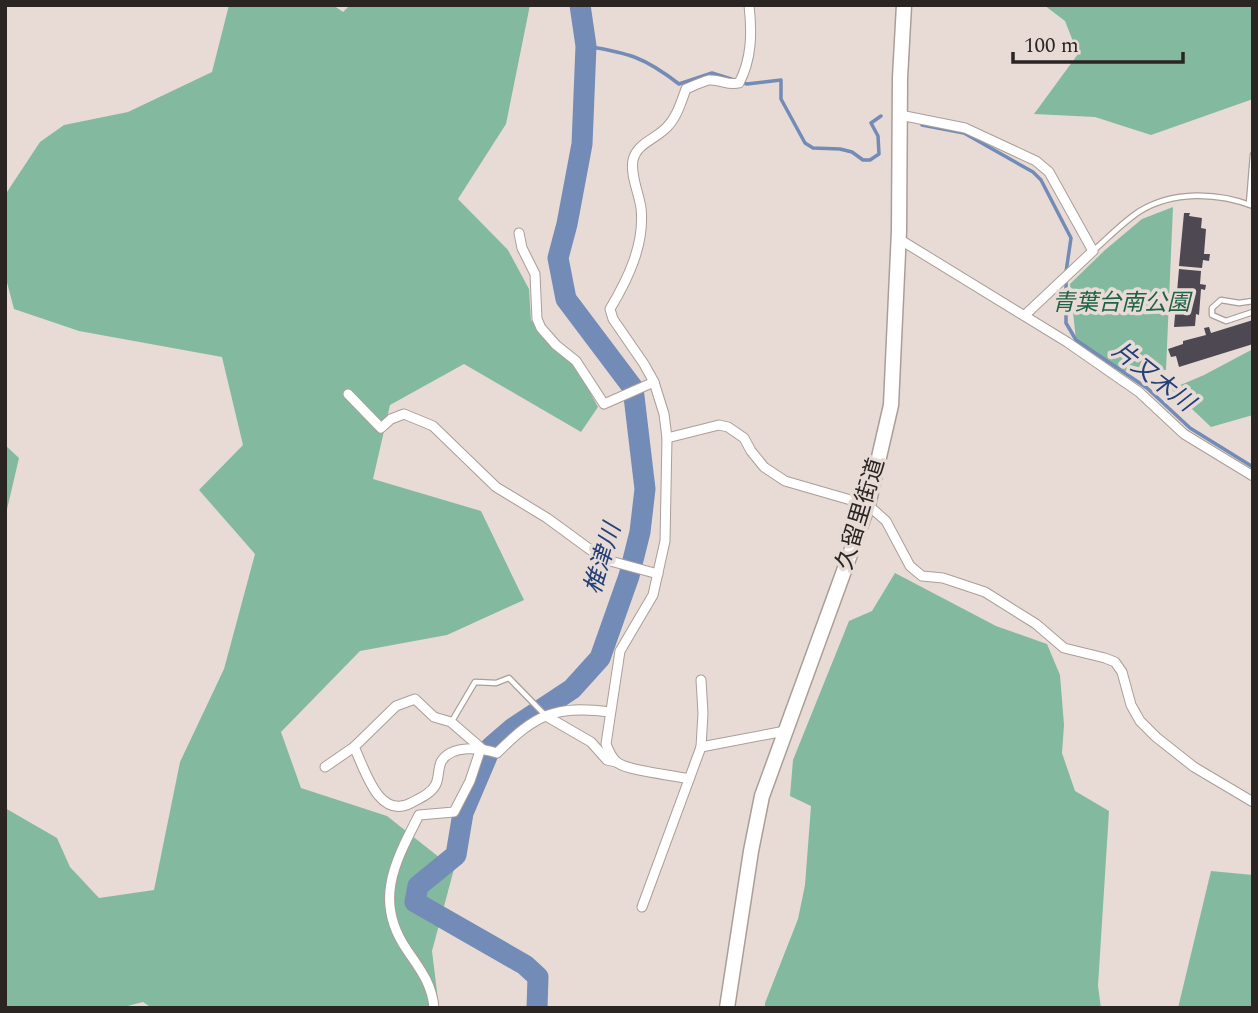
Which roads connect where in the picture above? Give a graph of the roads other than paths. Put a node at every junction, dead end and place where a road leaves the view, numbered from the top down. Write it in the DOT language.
graph roads {
  1 [pos="749,5"];
  2 [pos="904,5"];
  3 [pos="900,115"];
  4 [pos="1253,155"];
  5 [pos="1251,205"];
  6 [pos="519,233"];
  7 [pos="899,239"];
  8 [pos="1093,251"];
  9 [pos="1253,301"];
  10 [pos="1253,313"];
  11 [pos="1025,315"];
  12 [pos="654,382"];
  13 [pos="348,394"];
  14 [pos="667,438"];
  15 [pos="1253,476"];
  16 [pos="868,505"];
  17 [pos="658,574"];
  18 [pos="701,680"];
  19 [pos="610,712"];
  20 [pos="546,716"];
  21 [pos="451,722"];
  22 [pos="785,731"];
  23 [pos="354,747"];
  24 [pos="701,747"];
  25 [pos="481,748"];
  26 [pos="618,763"];
  27 [pos="325,768"];
  28 [pos="689,779"];
  29 [pos="1253,802"];
  30 [pos="642,907"];
  31 [pos="434,1008"];
  32 [pos="727,1008"];
  1 -- 12 [label="street"];
  2 -- 3 [label="main road, 久留里街道"];
  3 -- 7 [label="main road, 久留里街道"];
  3 -- 8 [label="street"];
  4 -- 5 [label="lane"];
  5 -- 8 [label="lane"];
  6 -- 12 [label="street"];
  7 -- 11 [label="street"];
  7 -- 16 [label="main road, 久留里街道"];
  8 -- 11 [label="street"];
  9 -- 10 [label="lane"];
  11 -- 15 [label="street"];
  12 -- 14 [label="street"];
  13 -- 17 [label="street"];
  14 -- 16 [label="street"];
  14 -- 17 [label="street"];
  16 -- 22 [label="main road, 久留里街道"];
  16 -- 29 [label="street"];
  17 -- 19 [label="street"];
  18 -- 24 [label="street"];
  19 -- 20 [label="street"];
  19 -- 26 [label="street"];
  20 -- 21 [label="lane"];
  20 -- 25 [label="street"];
  20 -- 26 [label="street"];
  21 -- 23 [label="street"];
  21 -- 25 [label="street"];
  22 -- 24 [label="street"];
  22 -- 32 [label="main road, 久留里街道"];
  23 -- 25 [label="street"];
  23 -- 27 [label="street"];
  24 -- 28 [label="street"];
  25 -- 31 [label="street"];
  26 -- 28 [label="street"];
  28 -- 30 [label="street"];
}
